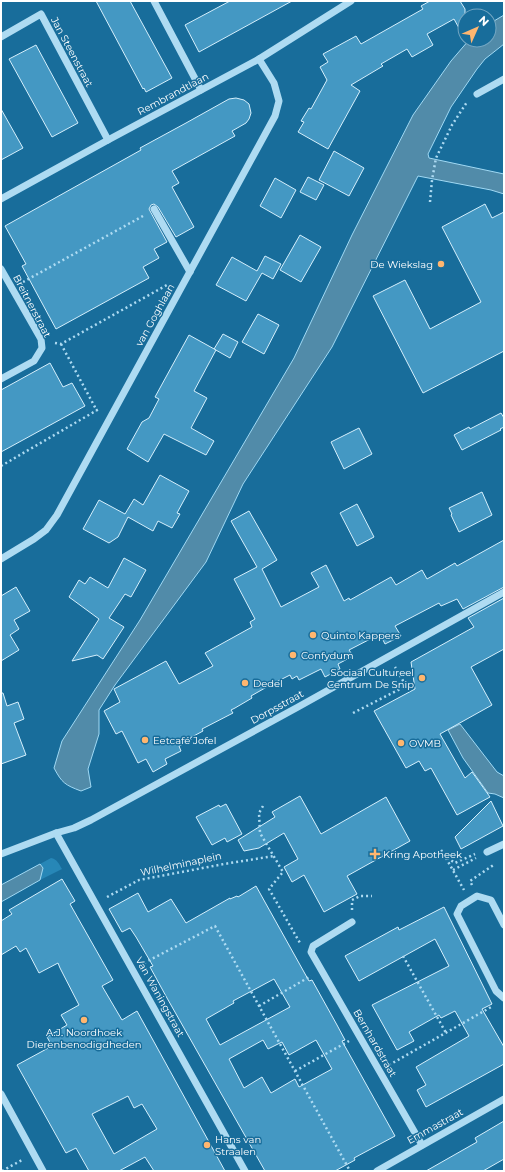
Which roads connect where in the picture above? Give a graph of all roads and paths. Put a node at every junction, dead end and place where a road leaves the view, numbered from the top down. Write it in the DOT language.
graph roads {
  1 [pos="154,1"];
  2 [pos="351,1"];
  3 [pos="1,37"];
  4 [pos="259,59"];
  5 [pos="504,79"];
  6 [pos="201,90"];
  7 [pos="477,94"];
  8 [pos="108,140"];
  9 [pos="1,199"];
  10 [pos="430,202"];
  11 [pos="154,209"];
  12 [pos="1,269"];
  13 [pos="190,272"];
  14 [pos="170,284"];
  15 [pos="12,288"];
  16 [pos="41,339"];
  17 [pos="61,344"];
  18 [pos="1,379"];
  19 [pos="122,396"];
  20 [pos="97,411"];
  21 [pos="1,466"];
  22 [pos="1,558"];
  23 [pos="504,592"];
  24 [pos="388,657"];
  25 [pos="353,713"];
  26 [pos="263,806"];
  27 [pos="56,832"];
  28 [pos="504,844"];
  29 [pos="441,850"];
  30 [pos="487,852"];
  31 [pos="1,854"];
  32 [pos="274,856"];
  33 [pos="445,856"];
  34 [pos="498,862"];
  35 [pos="452,869"];
  36 [pos="466,893"];
  37 [pos="372,896"];
  38 [pos="477,896"];
  39 [pos="352,900"];
  40 [pos="96,903"];
  41 [pos="352,922"];
  42 [pos="504,925"];
  43 [pos="311,952"];
  44 [pos="403,956"];
  45 [pos="133,969"];
  46 [pos="322,970"];
  47 [pos="504,998"];
  48 [pos="498,1004"];
  49 [pos="259,1006"];
  50 [pos="446,1033"];
  51 [pos="359,1035"];
  52 [pos="379,1070"];
  53 [pos="295,1071"];
  54 [pos="1,1094"];
  55 [pos="504,1099"];
  56 [pos="422,1145"];
  57 [pos="33,1154"];
  58 [pos="2,1171"];
  59 [pos="43,1171"];
  60 [pos="245,1171"];
  61 [pos="350,1171"];
  62 [pos="377,1171"];
  1 -- 6 [label="street"];
  2 -- 4 [label="street, Rembrandtlaan"];
  3 -- 8 [label="street, Jan Steenstraat"];
  4 -- 6 [label="street, Rembrandtlaan"];
  4 -- 13 [label="street, van Goghlaan"];
  5 -- 7 [label="street"];
  6 -- 8 [label="street, Rembrandtlaan"];
  7 -- 10 [label="path"];
  8 -- 9 [label="street, Rembrandtlaan"];
  11 -- 13 [label="street"];
  11 -- 15 [label="path"];
  12 -- 15 [label="street, Breitnerstraat"];
  13 -- 19 [label="street, van Goghlaan"];
  14 -- 17 [label="path"];
  15 -- 16 [label="street, Breitnerstraat"];
  16 -- 17 [label="path"];
  16 -- 18 [label="street, Breitnerstraat"];
  17 -- 20 [label="path"];
  19 -- 20 [label="path"];
  19 -- 22 [label="street, van Goghlaan"];
  20 -- 21 [label="path"];
  23 -- 24 [label="street, Dorpsstraat"];
  24 -- 25 [label="path"];
  24 -- 27 [label="street, Dorpsstraat"];
  26 -- 32 [label="path"];
  27 -- 31 [label="street, Dorpsstraat"];
  27 -- 40 [label="street, Van Waningstraat"];
  28 -- 30 [label="street"];
  29 -- 33 [label="path"];
  30 -- 33 [label="path"];
  30 -- 35 [label="path"];
  32 -- 40 [label="path, Wilhelminaplein"];
  32 -- 43 [label="path"];
  33 -- 35 [label="path"];
  34 -- 38 [label="path"];
  35 -- 36 [label="path"];
  37 -- 39 [label="path"];
  38 -- 42 [label="street"];
  38 -- 47 [label="street"];
  40 -- 45 [label="street, Van Waningstraat"];
  41 -- 43 [label="street"];
  43 -- 46 [label="street, Bernhardstraat"];
  44 -- 50 [label="path"];
  45 -- 49 [label="path"];
  45 -- 60 [label="street, Van Waningstraat"];
  46 -- 49 [label="path"];
  46 -- 51 [label="street, Bernhardstraat"];
  48 -- 50 [label="path"];
  49 -- 53 [label="path"];
  50 -- 52 [label="path"];
  51 -- 52 [label="street, Bernhardstraat"];
  51 -- 53 [label="path"];
  52 -- 56 [label="street, Bernhardstraat"];
  53 -- 61 [label="path"];
  54 -- 57 [label="street"];
  55 -- 56 [label="street, Emmastraat"];
  56 -- 62 [label="street, Emmastraat"];
  57 -- 58 [label="path"];
  57 -- 59 [label="street"];
}
